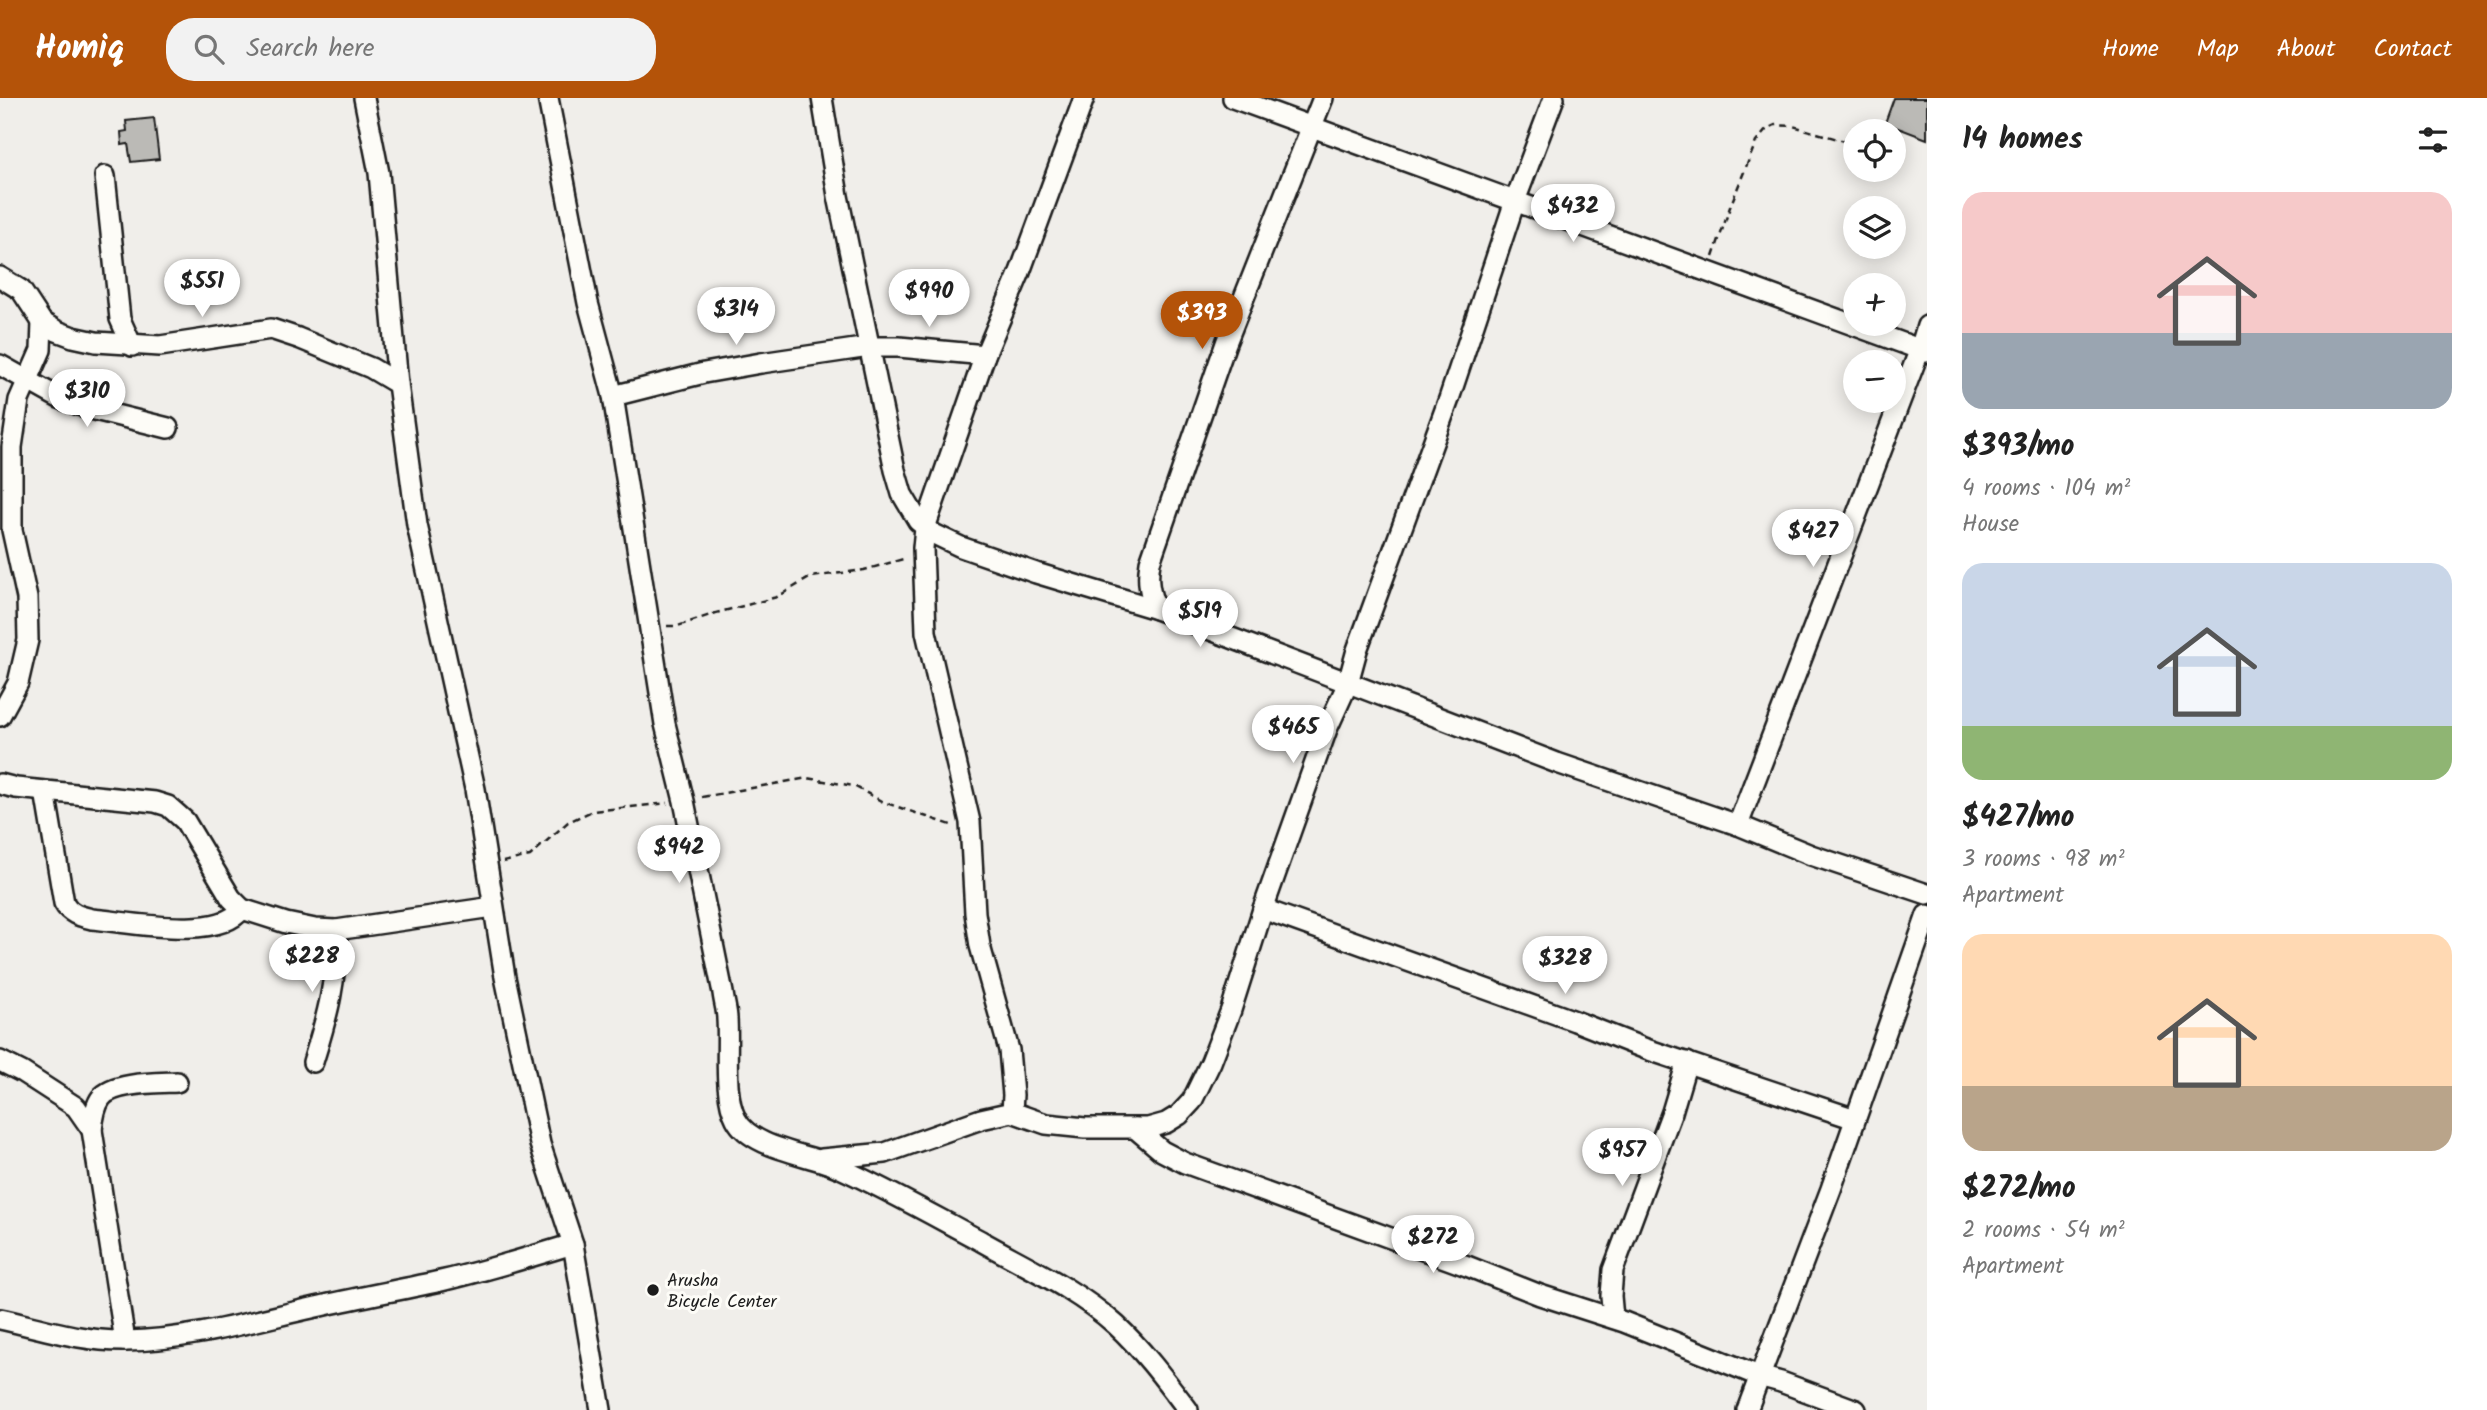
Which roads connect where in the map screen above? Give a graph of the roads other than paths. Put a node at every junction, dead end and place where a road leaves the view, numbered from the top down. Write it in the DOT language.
graph roads {
  1 [pos="364,98"];
  2 [pos="548,98"];
  3 [pos="822,98"];
  4 [pos="1084,98"];
  5 [pos="1233,98"];
  6 [pos="1323,98"];
  7 [pos="1554,98"];
  8 [pos="1313,126"];
  9 [pos="105,176"];
  10 [pos="1515,201"];
  11 [pos="0,277"];
  12 [pos="42,322"];
  13 [pos="1927,326"];
  14 [pos="132,346"];
  15 [pos="869,347"];
  16 [pos="1924,350"];
  17 [pos="985,355"];
  18 [pos="0,366"];
  19 [pos="26,380"];
  20 [pos="398,384"];
  21 [pos="613,396"];
  22 [pos="168,428"];
  23 [pos="925,528"];
  24 [pos="1156,609"];
  25 [pos="1348,683"];
  26 [pos="0,716"];
  27 [pos="0,784"];
  28 [pos="45,791"];
  29 [pos="1738,825"];
  30 [pos="1927,894"];
  31 [pos="493,907"];
  32 [pos="242,909"];
  33 [pos="1263,909"];
  34 [pos="1927,915"];
  35 [pos="336,930"];
  36 [pos="0,1061"];
  37 [pos="313,1062"];
  38 [pos="1687,1062"];
  39 [pos="177,1082"];
  40 [pos="1012,1112"];
  41 [pos="1856,1119"];
  42 [pos="1135,1128"];
  43 [pos="92,1130"];
  44 [pos="820,1159"];
  45 [pos="573,1244"];
  46 [pos="1613,1318"];
  47 [pos="0,1319"];
  48 [pos="125,1341"];
  49 [pos="1759,1377"];
  50 [pos="601,1410"];
  51 [pos="1188,1410"];
  52 [pos="1747,1410"];
  53 [pos="1856,1410"];
  1 -- 20 [label="street"];
  2 -- 21 [label="street"];
  3 -- 15 [label="street"];
  4 -- 17 [label="street"];
  5 -- 8 [label="street"];
  6 -- 8 [label="street"];
  7 -- 10 [label="street"];
  8 -- 10 [label="street"];
  8 -- 24 [label="street"];
  9 -- 14 [label="street"];
  10 -- 16 [label="street"];
  10 -- 25 [label="street"];
  11 -- 12 [label="street"];
  12 -- 14 [label="street"];
  12 -- 19 [label="street"];
  13 -- 16 [label="street"];
  14 -- 20 [label="street"];
  15 -- 17 [label="street"];
  15 -- 21 [label="street"];
  15 -- 23 [label="street"];
  16 -- 29 [label="street"];
  17 -- 23 [label="street"];
  18 -- 19 [label="street"];
  19 -- 22 [label="street"];
  19 -- 26 [label="street"];
  20 -- 31 [label="street"];
  21 -- 44 [label="street"];
  23 -- 24 [label="street"];
  23 -- 40 [label="street"];
  24 -- 25 [label="street"];
  25 -- 29 [label="street"];
  25 -- 33 [label="street"];
  27 -- 28 [label="street"];
  28 -- 32 [label="street"];
  28 -- 32 [label="street"];
  29 -- 30 [label="street"];
  31 -- 35 [label="street"];
  31 -- 45 [label="street"];
  32 -- 35 [label="street"];
  33 -- 38 [label="street"];
  33 -- 42 [label="street"];
  34 -- 41 [label="street"];
  35 -- 37 [label="street"];
  36 -- 43 [label="street"];
  38 -- 41 [label="street"];
  38 -- 46 [label="street"];
  39 -- 43 [label="street"];
  40 -- 42 [label="street"];
  40 -- 44 [label="street"];
  41 -- 49 [label="street"];
  42 -- 46 [label="street"];
  43 -- 48 [label="street"];
  44 -- 51 [label="street"];
  45 -- 48 [label="street"];
  45 -- 50 [label="street"];
  46 -- 49 [label="street"];
  47 -- 48 [label="street"];
  49 -- 52 [label="street"];
  49 -- 53 [label="street"];
}
